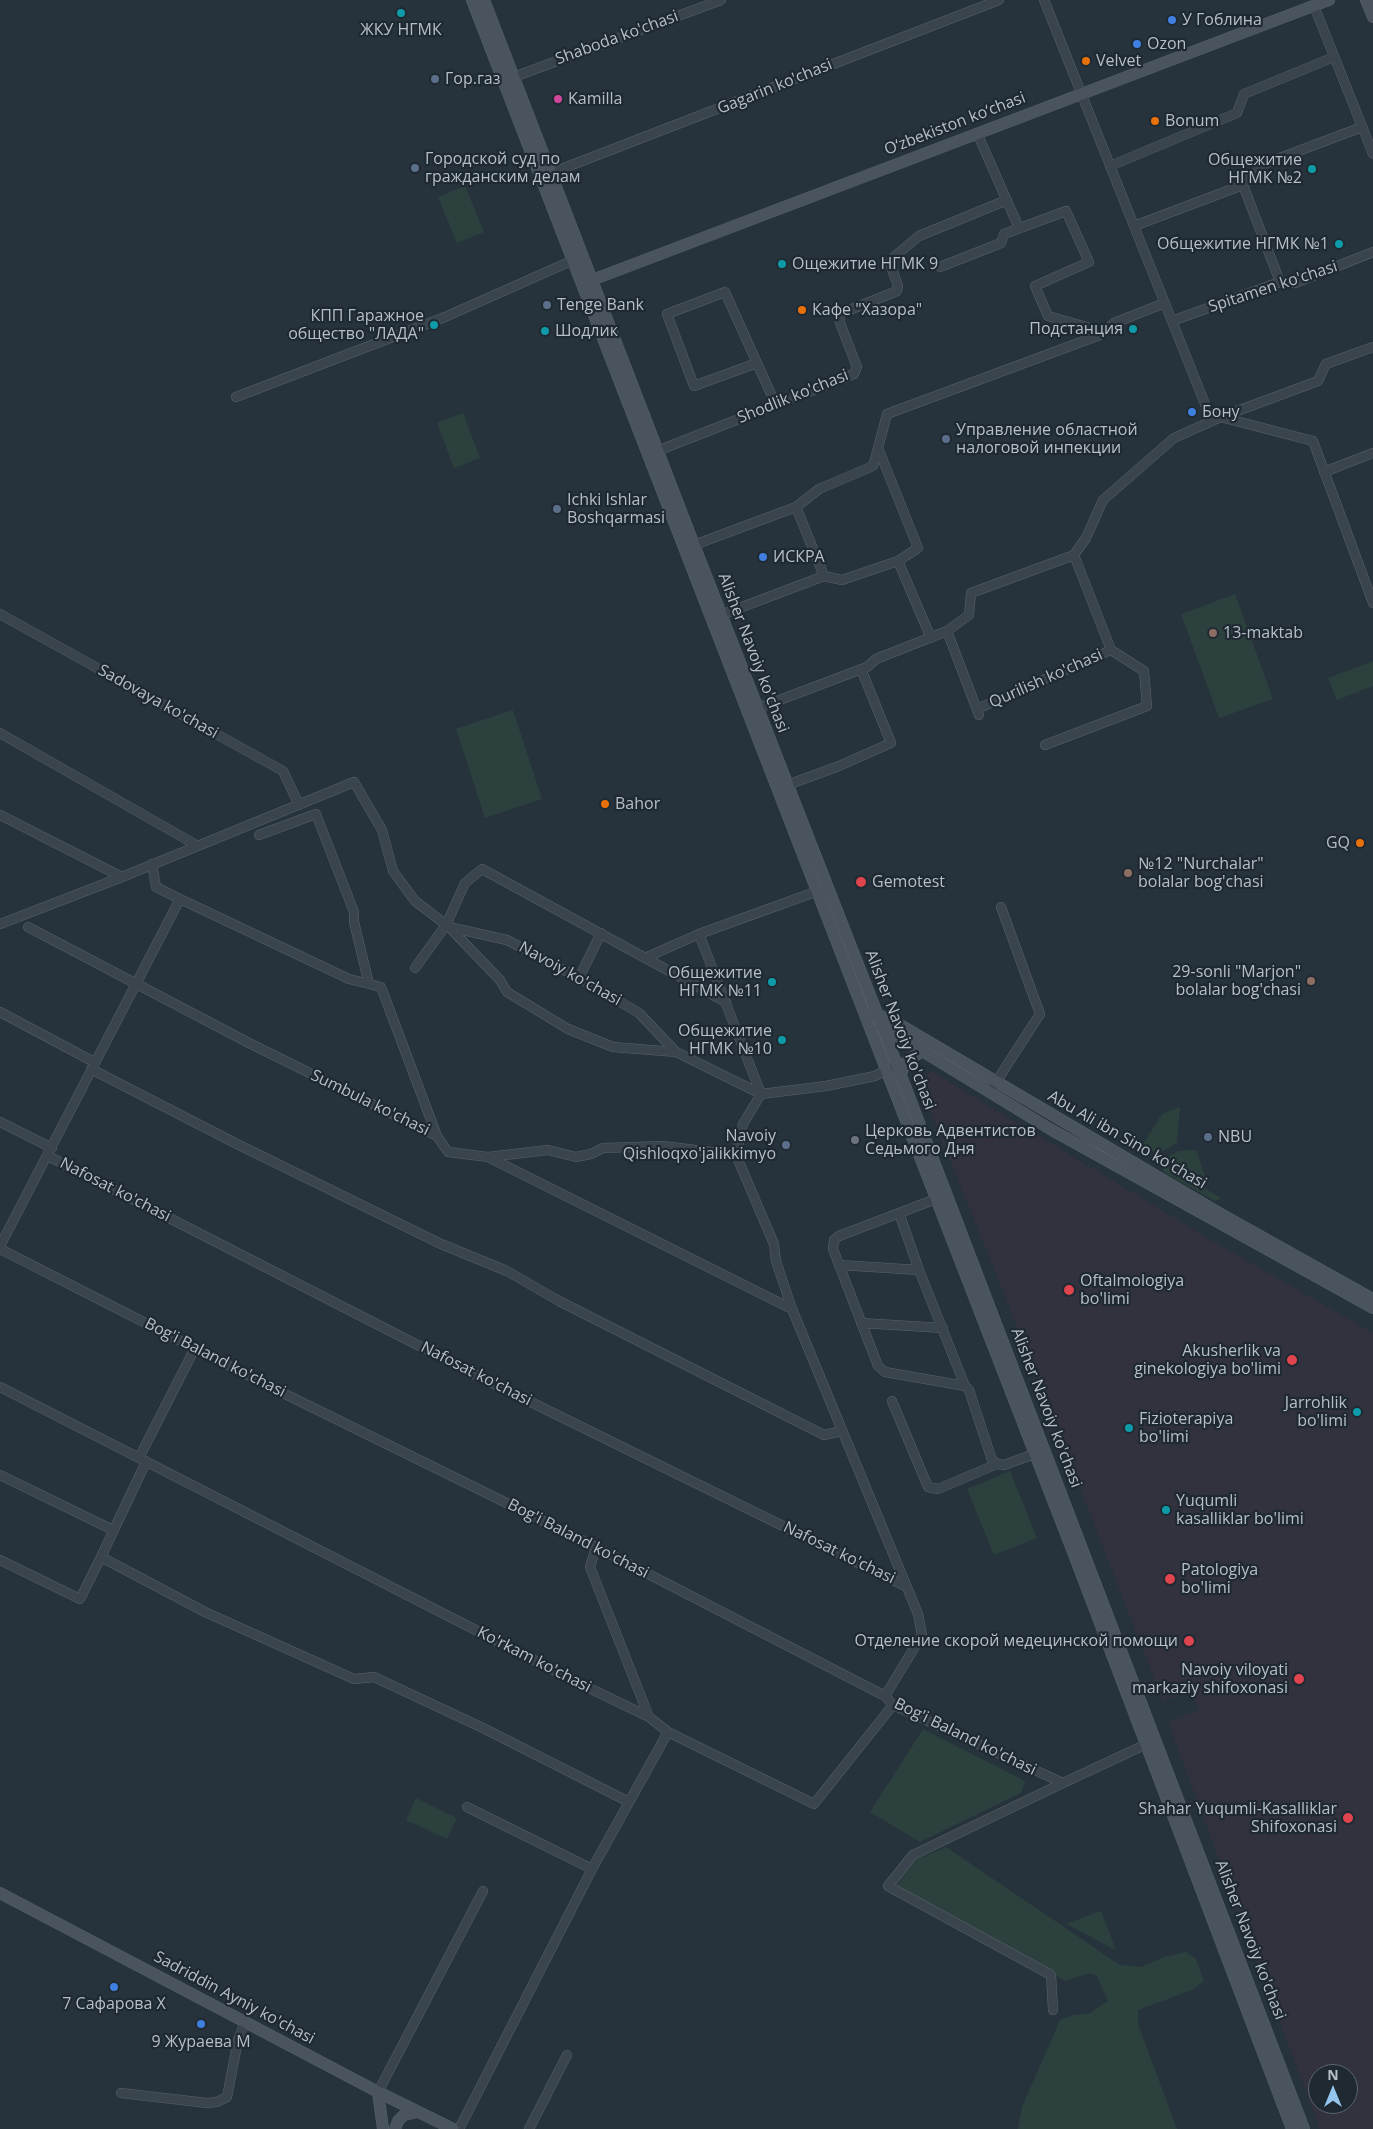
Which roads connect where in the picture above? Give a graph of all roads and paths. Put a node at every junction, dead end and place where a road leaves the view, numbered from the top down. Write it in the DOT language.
graph roads {
  1 [pos="472,0"];
  2 [pos="484,0"];
  3 [pos="720,0"];
  4 [pos="999,0"];
  5 [pos="1044,0"];
  6 [pos="1329,0"];
  7 [pos="1366,0"];
  8 [pos="1314,6"];
  9 [pos="1373,17"];
  10 [pos="1334,57"];
  11 [pos="514,77"];
  12 [pos="1081,93"];
  13 [pos="1362,127"];
  14 [pos="977,133"];
  15 [pos="1373,154"];
  16 [pos="1110,166"];
  17 [pos="551,173"];
  18 [pos="1243,185"];
  19 [pos="1007,200"];
  20 [pos="1134,226"];
  21 [pos="1019,228"];
  22 [pos="1373,252"];
  23 [pos="583,256"];
  24 [pos="572,261"];
  25 [pos="940,267"];
  26 [pos="592,280"];
  27 [pos="1280,282"];
  28 [pos="1165,304"];
  29 [pos="1172,321"];
  30 [pos="1104,332"];
  31 [pos="1373,347"];
  32 [pos="757,363"];
  33 [pos="236,398"];
  34 [pos="776,405"];
  35 [pos="1220,417"];
  36 [pos="878,448"];
  37 [pos="658,451"];
  38 [pos="1373,453"];
  39 [pos="1324,472"];
  40 [pos="796,507"];
  41 [pos="694,545"];
  42 [pos="1074,555"];
  43 [pos="898,561"];
  44 [pos="824,576"];
  45 [pos="1373,603"];
  46 [pos="0,614"];
  47 [pos="721,615"];
  48 [pos="947,631"];
  49 [pos="930,638"];
  50 [pos="1111,650"];
  51 [pos="861,669"];
  52 [pos="753,710"];
  53 [pos="0,733"];
  54 [pos="1045,745"];
  55 [pos="783,787"];
  56 [pos="299,805"];
  57 [pos="0,815"];
  58 [pos="259,835"];
  59 [pos="198,846"];
  60 [pos="152,864"];
  61 [pos="122,877"];
  62 [pos="818,891"];
  63 [pos="180,900"];
  64 [pos="1001,908"];
  65 [pos="0,924"];
  66 [pos="448,926"];
  67 [pos="28,927"];
  68 [pos="601,933"];
  69 [pos="700,934"];
  70 [pos="647,957"];
  71 [pos="416,968"];
  72 [pos="579,978"];
  73 [pos="369,984"];
  74 [pos="137,985"];
  75 [pos="726,1002"];
  76 [pos="0,1012"];
  77 [pos="877,1014"];
  78 [pos="867,1020"];
  79 [pos="882,1026"];
  80 [pos="922,1051"];
  81 [pos="676,1052"];
  82 [pos="92,1066"];
  83 [pos="895,1070"];
  84 [pos="996,1082"];
  85 [pos="989,1093"];
  86 [pos="761,1094"];
  87 [pos="0,1122"];
  88 [pos="437,1136"];
  89 [pos="50,1152"];
  90 [pos="736,1155"];
  91 [pos="488,1157"];
  92 [pos="941,1197"];
  93 [pos="899,1213"];
  94 [pos="0,1248"];
  95 [pos="839,1265"];
  96 [pos="919,1270"];
  97 [pos="1373,1299"];
  98 [pos="1373,1308"];
  99 [pos="792,1309"];
  100 [pos="861,1323"];
  101 [pos="943,1328"];
  102 [pos="195,1348"];
  103 [pos="965,1386"];
  104 [pos="0,1387"];
  105 [pos="892,1402"];
  106 [pos="842,1431"];
  107 [pos="1040,1452"];
  108 [pos="143,1460"];
  109 [pos="997,1464"];
  110 [pos="0,1475"];
  111 [pos="113,1530"];
  112 [pos="596,1547"];
  113 [pos="101,1557"];
  114 [pos="0,1560"];
  115 [pos="907,1587"];
  116 [pos="885,1696"];
  117 [pos="893,1705"];
  118 [pos="649,1717"];
  119 [pos="668,1732"];
  120 [pos="1151,1742"];
  121 [pos="1063,1783"];
  122 [pos="629,1802"];
  123 [pos="467,1807"];
  124 [pos="592,1869"];
  125 [pos="482,1892"];
  126 [pos="0,1893"];
  127 [pos="1053,2010"];
  128 [pos="245,2022"];
  129 [pos="566,2056"];
  130 [pos="378,2092"];
  131 [pos="121,2093"];
  132 [pos="418,2112"];
  133 [pos="389,2128"];
  134 [pos="453,2129"];
  135 [pos="459,2129"];
  136 [pos="529,2129"];
  137 [pos="1292,2129"];
  138 [pos="1304,2129"];
  1 -- 24 [label="main road, Alisher Navoiy ko'chasi"];
  2 -- 11 [label="main road, Alisher Navoiy ko'chasi"];
  3 -- 11 [label="street, Shaboda ko'chasi"];
  4 -- 17 [label="street, Gagarin ko'chasi"];
  5 -- 12 [label="street"];
  6 -- 8 [label="main road, O‘zbekiston ko‘chasi"];
  7 -- 9 [label="main road"];
  8 -- 10 [label="street"];
  8 -- 12 [label="main road, O‘zbekiston ko‘chasi"];
  10 -- 13 [label="street"];
  10 -- 16 [label="street"];
  11 -- 17 [label="main road, Alisher Navoiy ko'chasi"];
  12 -- 14 [label="main road, O‘zbekiston ko‘chasi"];
  12 -- 16 [label="street"];
  13 -- 15 [label="street"];
  13 -- 18 [label="street"];
  14 -- 19 [label="street"];
  14 -- 26 [label="main road, O‘zbekiston ko‘chasi"];
  16 -- 20 [label="street"];
  17 -- 23 [label="main road, Alisher Navoiy ko'chasi"];
  18 -- 20 [label="street"];
  18 -- 27 [label="street"];
  19 -- 21 [label="street"];
  19 -- 34 [label="street, Shodlik ko'chasi"];
  20 -- 28 [label="street"];
  21 -- 25 [label="street"];
  21 -- 30 [label="street"];
  22 -- 27 [label="street, Spitamen ko'chasi"];
  23 -- 24 [label="street"];
  23 -- 26 [label="main road, Alisher Navoiy ko'chasi"];
  24 -- 33 [label="street"];
  24 -- 52 [label="main road, Alisher Navoiy ko'chasi"];
  26 -- 37 [label="main road, Alisher Navoiy ko'chasi"];
  27 -- 29 [label="street, Spitamen ko'chasi"];
  28 -- 29 [label="street"];
  28 -- 30 [label="street"];
  29 -- 35 [label="street"];
  30 -- 36 [label="street"];
  31 -- 35 [label="street"];
  32 -- 32 [label="street"];
  32 -- 34 [label="street"];
  34 -- 37 [label="street, Shodlik ko'chasi"];
  35 -- 39 [label="street"];
  35 -- 42 [label="street"];
  36 -- 40 [label="street"];
  36 -- 43 [label="street"];
  37 -- 41 [label="main road, Alisher Navoiy ko'chasi"];
  38 -- 39 [label="street"];
  39 -- 45 [label="street"];
  40 -- 41 [label="street"];
  40 -- 44 [label="street"];
  41 -- 47 [label="main road, Alisher Navoiy ko'chasi"];
  42 -- 48 [label="street"];
  42 -- 50 [label="street"];
  43 -- 44 [label="street"];
  43 -- 49 [label="street"];
  44 -- 47 [label="street"];
  46 -- 56 [label="street, Sadovaya ko'chasi"];
  47 -- 52 [label="main road, Alisher Navoiy ko'chasi"];
  48 -- 49 [label="street"];
  48 -- 50 [label="street, Qurilish ko'chasi"];
  49 -- 51 [label="street"];
  50 -- 54 [label="street, Qurilish ko'chasi"];
  51 -- 52 [label="street"];
  51 -- 55 [label="street"];
  52 -- 55 [label="main road, Alisher Navoiy ko'chasi"];
  53 -- 59 [label="street"];
  55 -- 62 [label="main road, Alisher Navoiy ko'chasi"];
  55 -- 77 [label="main road, Alisher Navoiy ko'chasi"];
  56 -- 59 [label="street"];
  56 -- 66 [label="street"];
  57 -- 61 [label="street"];
  58 -- 73 [label="street"];
  59 -- 60 [label="street"];
  60 -- 61 [label="street"];
  60 -- 63 [label="street"];
  61 -- 65 [label="street"];
  62 -- 69 [label="street"];
  62 -- 78 [label="main road, Alisher Navoiy ko'chasi"];
  63 -- 73 [label="street"];
  63 -- 74 [label="street"];
  64 -- 84 [label="street"];
  66 -- 68 [label="street"];
  66 -- 71 [label="street"];
  66 -- 72 [label="street, Navoiy ko'chasi"];
  66 -- 81 [label="street"];
  67 -- 74 [label="street, Sumbula ko'chasi"];
  68 -- 70 [label="street"];
  68 -- 72 [label="street"];
  69 -- 70 [label="street"];
  69 -- 75 [label="street"];
  70 -- 75 [label="street"];
  72 -- 81 [label="street, Navoiy ko'chasi"];
  73 -- 88 [label="street"];
  74 -- 82 [label="street"];
  74 -- 88 [label="street, Sumbula ko'chasi"];
  75 -- 86 [label="street"];
  76 -- 82 [label="street"];
  77 -- 78 [label="main road, Abu Ali ibn Sino ko'chasi"];
  77 -- 79 [label="main road, Alisher Navoiy ko'chasi"];
  77 -- 84 [label="main road, Abu Ali ibn Sino ko'chasi"];
  78 -- 79 [label="main road, Abu Ali ibn Sino ko'chasi"];
  78 -- 83 [label="main road, Alisher Navoiy ko'chasi"];
  79 -- 80 [label="main road, Abu Ali ibn Sino ko'chasi"];
  79 -- 83 [label="main road, Alisher Navoiy ko'chasi"];
  80 -- 83 [label="main road"];
  80 -- 85 [label="main road, Abu Ali ibn Sino ko'chasi"];
  81 -- 86 [label="street"];
  82 -- 89 [label="street"];
  82 -- 106 [label="street"];
  83 -- 86 [label="street"];
  83 -- 92 [label="main road, Alisher Navoiy ko'chasi"];
  84 -- 85 [label="street"];
  84 -- 97 [label="main road, Abu Ali ibn Sino ko'chasi"];
  85 -- 98 [label="main road, Abu Ali ibn Sino ko'chasi"];
  86 -- 90 [label="street"];
  87 -- 89 [label="street, Nafosat ko'chasi"];
  88 -- 91 [label="street, Sumbula ko'chasi"];
  89 -- 94 [label="street"];
  89 -- 115 [label="street, Nafosat ko'chasi"];
  90 -- 91 [label="street"];
  90 -- 99 [label="street"];
  91 -- 99 [label="street, Sumbula ko'chasi"];
  92 -- 93 [label="street"];
  92 -- 107 [label="main road, Alisher Navoiy ko'chasi"];
  93 -- 95 [label="street"];
  93 -- 96 [label="street"];
  94 -- 102 [label="street, Bog'i Baland ko'chasi"];
  95 -- 96 [label="street"];
  95 -- 100 [label="street"];
  96 -- 101 [label="street"];
  99 -- 106 [label="street"];
  100 -- 101 [label="street"];
  100 -- 103 [label="street"];
  101 -- 103 [label="street"];
  102 -- 108 [label="street"];
  102 -- 112 [label="street, Bog'i Baland ko'chasi"];
  103 -- 109 [label="street"];
  104 -- 108 [label="street, Ko'rkam ko'chasi"];
  105 -- 109 [label="street"];
  106 -- 115 [label="street"];
  107 -- 109 [label="street"];
  107 -- 120 [label="main road, Alisher Navoiy ko'chasi"];
  108 -- 111 [label="street"];
  108 -- 118 [label="street, Ko'rkam ko'chasi"];
  110 -- 111 [label="street"];
  111 -- 113 [label="street"];
  112 -- 116 [label="street, Bog'i Baland ko'chasi"];
  112 -- 118 [label="street"];
  113 -- 114 [label="street"];
  113 -- 122 [label="street"];
  115 -- 116 [label="street"];
  116 -- 117 [label="street, Bog'i Baland ko'chasi"];
  117 -- 119 [label="street, Ko'rkam ko'chasi"];
  117 -- 121 [label="street, Bog'i Baland ko'chasi"];
  118 -- 119 [label="street, Ko'rkam ko'chasi"];
  119 -- 122 [label="street"];
  120 -- 121 [label="street"];
  120 -- 137 [label="main road, Alisher Navoiy ko'chasi"];
  120 -- 138 [label="main road, Alisher Navoiy ko'chasi"];
  121 -- 127 [label="street"];
  122 -- 124 [label="street"];
  123 -- 124 [label="street"];
  124 -- 135 [label="street"];
  125 -- 130 [label="street"];
  126 -- 128 [label="main road, Sadriddin Ayniy ko'chasi"];
  128 -- 130 [label="main road, Sadriddin Ayniy ko'chasi"];
  128 -- 131 [label="street"];
  129 -- 136 [label="street"];
  130 -- 132 [label="main road, Sadriddin Ayniy ko'chasi"];
  130 -- 133 [label="main road"];
  132 -- 133 [label="main road"];
  132 -- 134 [label="main road, Sadriddin Ayniy ko'chasi"];
}
